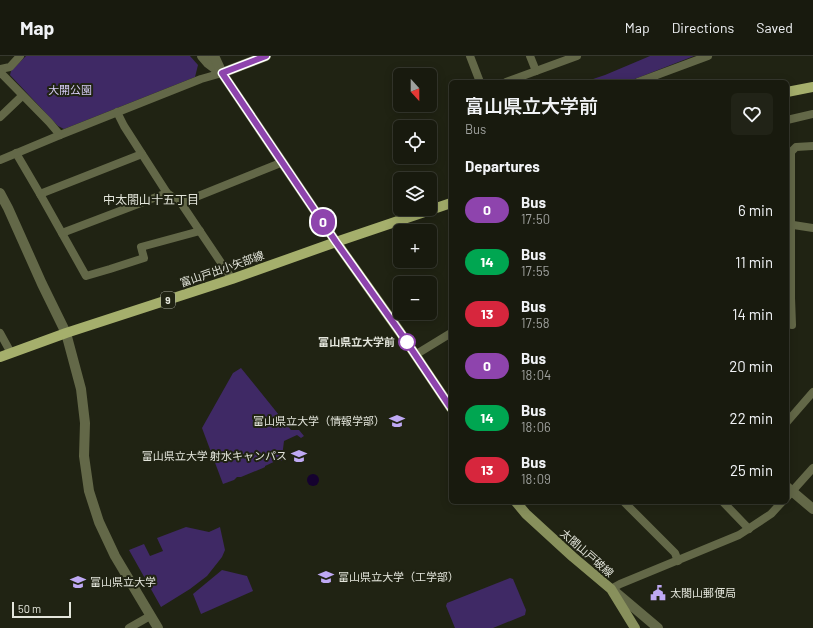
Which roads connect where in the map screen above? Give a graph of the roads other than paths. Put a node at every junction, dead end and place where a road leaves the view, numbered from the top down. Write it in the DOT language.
graph roads {
  1 [pos="20,56"];
  2 [pos="202,56"];
  3 [pos="213,56"];
  4 [pos="266,56"];
  5 [pos="470,56"];
  6 [pos="530,56"];
  7 [pos="577,56"];
  8 [pos="708,56"];
  9 [pos="0,69"];
  10 [pos="536,71"];
  11 [pos="0,72"];
  12 [pos="222,73"];
  13 [pos="479,80"];
  14 [pos="511,80"];
  15 [pos="643,80"];
  16 [pos="813,87"];
  17 [pos="789,92"];
  18 [pos="22,96"];
  19 [pos="116,112"];
  20 [pos="813,114"];
  21 [pos="0,117"];
  22 [pos="789,120"];
  23 [pos="60,135"];
  24 [pos="813,146"];
  25 [pos="16,153"];
  26 [pos="142,154"];
  27 [pos="0,160"];
  28 [pos="282,162"];
  29 [pos="0,193"];
  30 [pos="167,193"];
  31 [pos="40,194"];
  32 [pos="181,203"];
  33 [pos="449,204"];
  34 [pos="789,224"];
  35 [pos="813,228"];
  36 [pos="200,231"];
  37 [pos="62,233"];
  38 [pos="336,242"];
  39 [pos="232,279"];
  40 [pos="789,323"];
  41 [pos="0,333"];
  42 [pos="66,333"];
  43 [pos="449,334"];
  44 [pos="11,353"];
  45 [pos="416,355"];
  46 [pos="0,356"];
  47 [pos="813,392"];
  48 [pos="449,405"];
  49 [pos="789,420"];
  50 [pos="813,468"];
  51 [pos="789,492"];
  52 [pos="518,504"];
  53 [pos="626,504"];
  54 [pos="725,504"];
  55 [pos="780,504"];
  56 [pos="813,509"];
  57 [pos="749,529"];
  58 [pos="678,561"];
  59 [pos="611,589"];
  60 [pos="150,616"];
  61 [pos="129,628"];
  62 [pos="158,628"];
  63 [pos="635,628"];
  64 [pos="658,628"];
  1 -- 9 [label="street"];
  2 -- 12 [label="street"];
  3 -- 12 [label="street"];
  4 -- 12 [label="street"];
  5 -- 13 [label="street"];
  6 -- 10 [label="street"];
  7 -- 10 [label="street"];
  8 -- 15 [label="street"];
  10 -- 14 [label="street"];
  11 -- 18 [label="street"];
  12 -- 19 [label="street"];
  12 -- 28 [label="street"];
  16 -- 17 [label="main road"];
  18 -- 21 [label="street"];
  18 -- 23 [label="street"];
  19 -- 23 [label="street"];
  19 -- 26 [label="street"];
  20 -- 22 [label="street"];
  23 -- 25 [label="street"];
  24 -- 34 [label="street"];
  25 -- 27 [label="street"];
  25 -- 31 [label="street"];
  26 -- 30 [label="street"];
  26 -- 31 [label="street"];
  28 -- 32 [label="street"];
  28 -- 38 [label="street"];
  29 -- 42 [label="street"];
  30 -- 32 [label="street"];
  30 -- 37 [label="street"];
  31 -- 37 [label="street"];
  32 -- 36 [label="street"];
  33 -- 38 [label="main road, 富山戸出小矢部線 / 9"];
  34 -- 35 [label="street"];
  34 -- 40 [label="street"];
  36 -- 37 [label="street"];
  36 -- 39 [label="street"];
  38 -- 39 [label="main road, 富山戸出小矢部線 / 9"];
  38 -- 45 [label="main road"];
  39 -- 42 [label="main road, 富山戸出小矢部線 / 9"];
  41 -- 44 [label="street"];
  42 -- 44 [label="main road, 富山戸出小矢部線 / 9"];
  42 -- 60 [label="street"];
  43 -- 45 [label="street"];
  44 -- 46 [label="main road, 富山戸出小矢部線 / 9"];
  45 -- 48 [label="main road"];
  47 -- 49 [label="street"];
  50 -- 51 [label="street"];
  51 -- 56 [label="street"];
  52 -- 59 [label="main road, 太閤山戸破線"];
  53 -- 58 [label="street"];
  54 -- 57 [label="street"];
  55 -- 57 [label="street"];
  57 -- 58 [label="street"];
  58 -- 59 [label="street"];
  59 -- 63 [label="main road, 太閤山戸破線"];
  59 -- 64 [label="street"];
  60 -- 61 [label="street"];
  60 -- 62 [label="street"];
}
